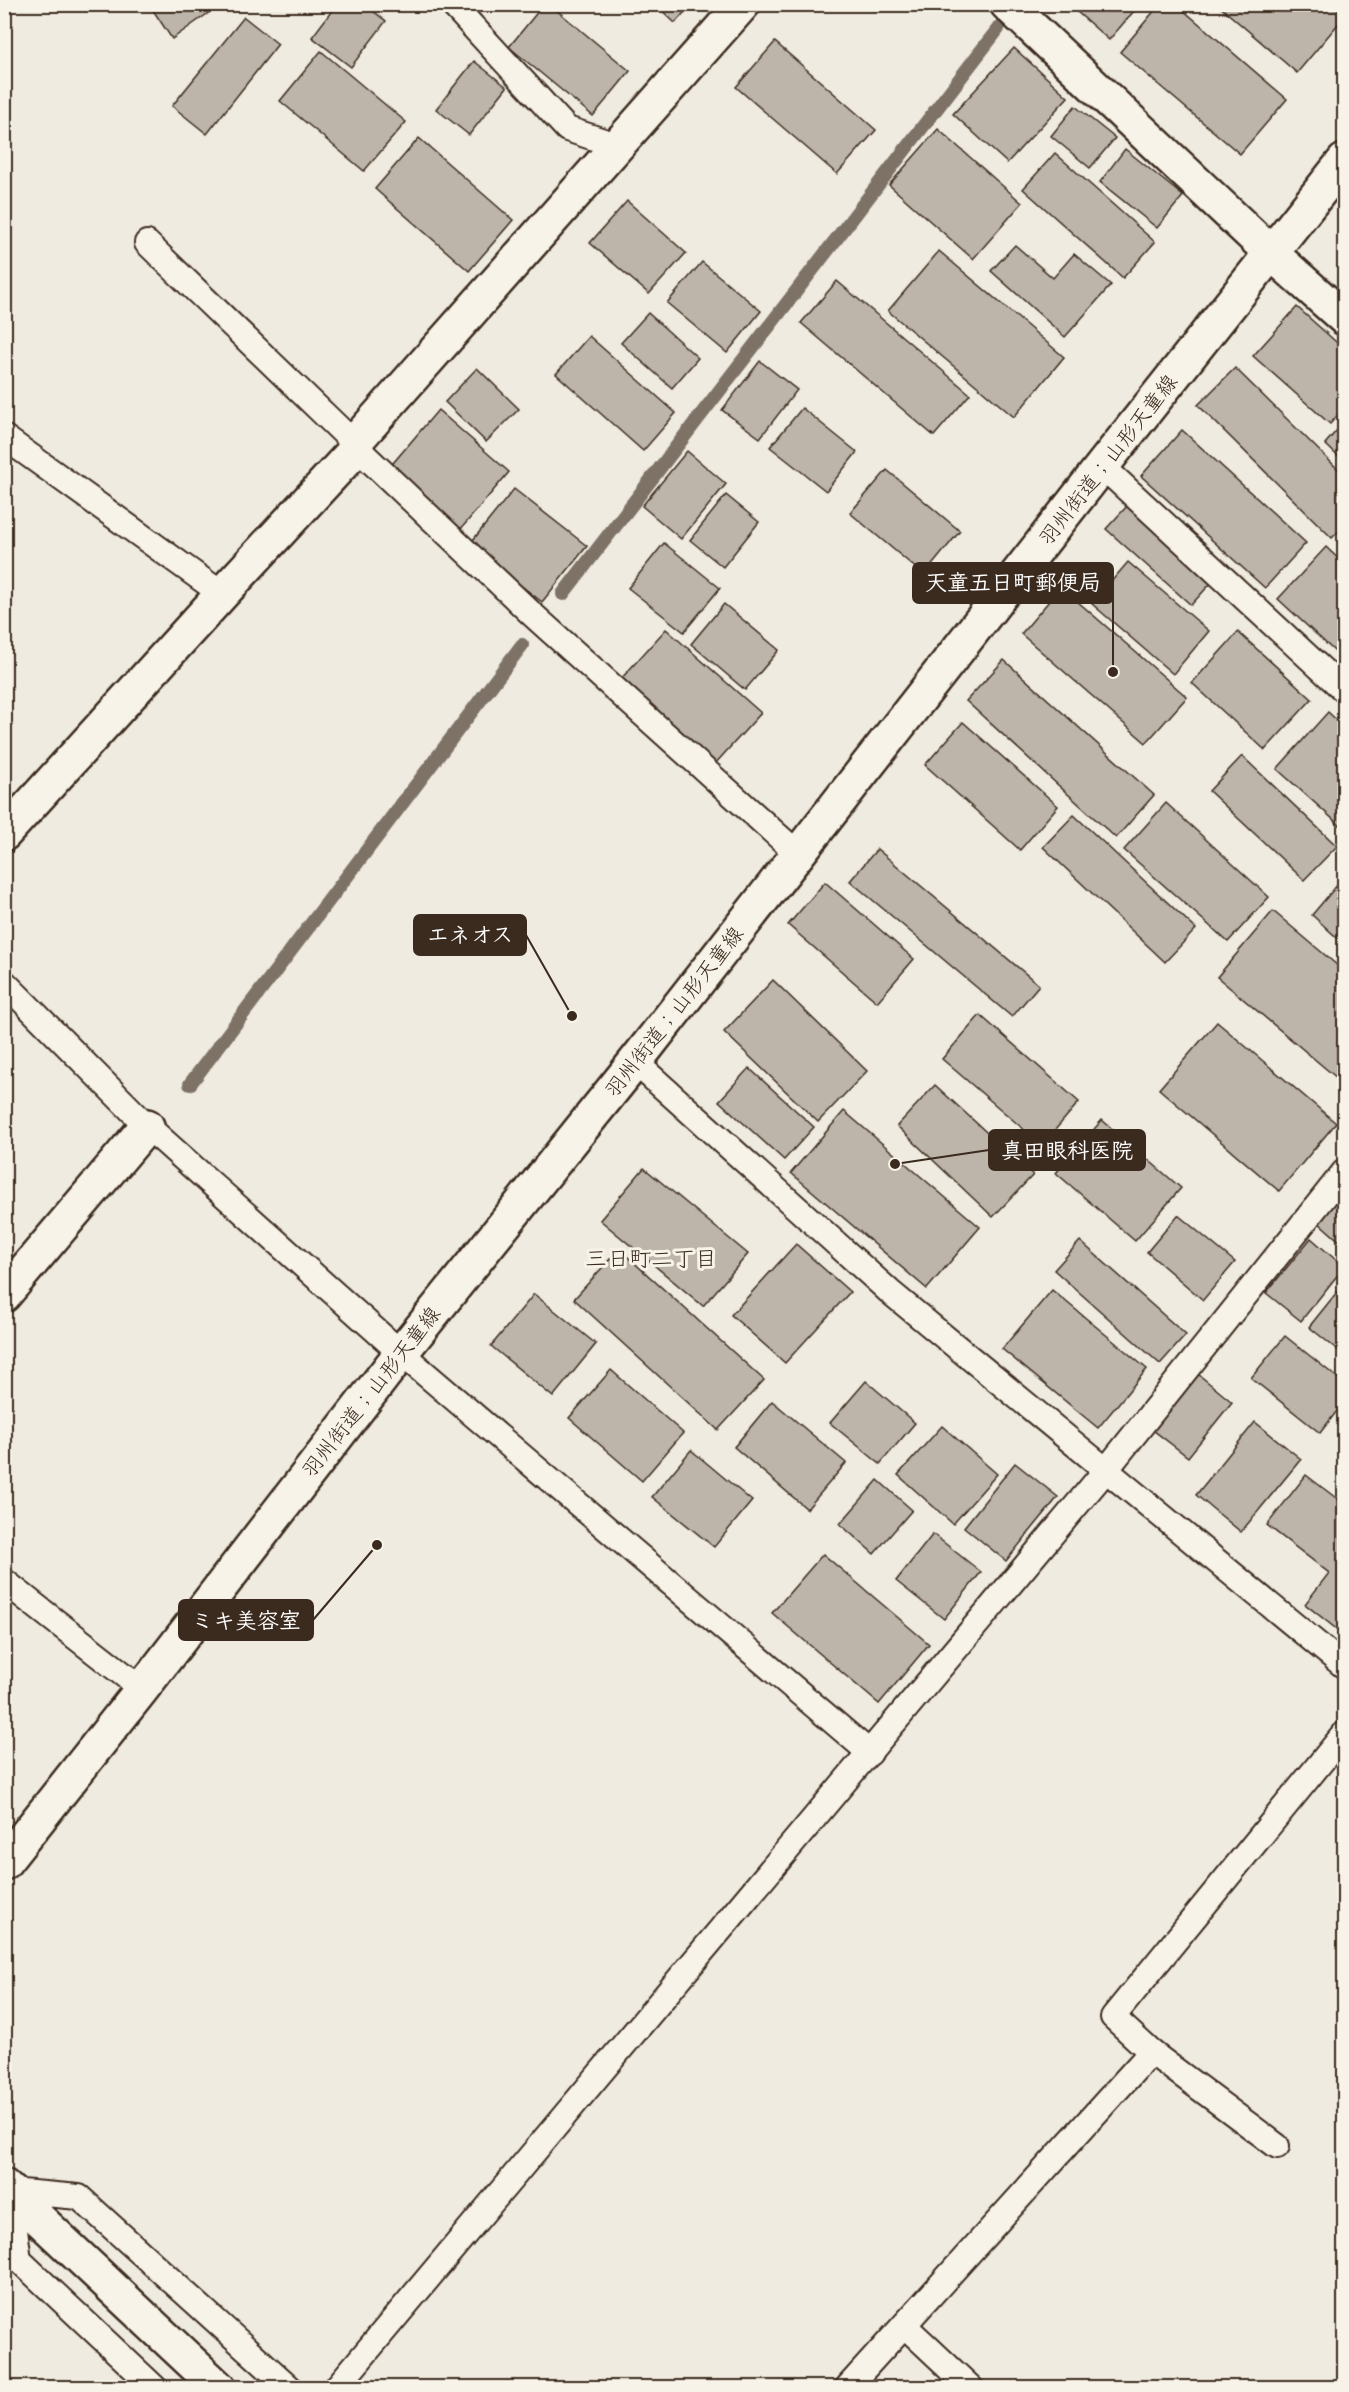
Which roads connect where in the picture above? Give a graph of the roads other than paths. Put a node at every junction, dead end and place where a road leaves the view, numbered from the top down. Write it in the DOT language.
graph roads {
  1 [pos="452,4"];
  2 [pos="743,4"];
  3 [pos="1008,5"];
  4 [pos="616,145"];
  5 [pos="1344,161"];
  6 [pos="147,243"];
  7 [pos="1272,253"];
  8 [pos="1344,318"];
  9 [pos="4,437"];
  10 [pos="356,446"];
  11 [pos="1102,466"];
  12 [pos="222,594"];
  13 [pos="1344,690"];
  14 [pos="4,834"];
  15 [pos="798,854"];
  16 [pos="4,982"];
  17 [pos="635,1062"];
  18 [pos="147,1126"];
  19 [pos="1344,1172"];
  20 [pos="4,1295"];
  21 [pos="401,1353"];
  22 [pos="1106,1470"];
  23 [pos="4,1581"];
  24 [pos="1344,1666"];
  25 [pos="142,1689"];
  26 [pos="1341,1750"];
  27 [pos="870,1753"];
  28 [pos="4,1863"];
  29 [pos="1151,2052"];
  30 [pos="1277,2146"];
  31 [pos="7,2189"];
  32 [pos="904,2325"];
  33 [pos="155,2388"];
  34 [pos="219,2388"];
  35 [pos="290,2388"];
  36 [pos="336,2388"];
  37 [pos="847,2388"];
  38 [pos="971,2388"];
  1 -- 4 [label="lane"];
  2 -- 4 [label="main road"];
  3 -- 7 [label="main road"];
  4 -- 10 [label="main road"];
  5 -- 7 [label="main road, 羽州街道；山形天童線"];
  6 -- 10 [label="lane"];
  7 -- 8 [label="main road"];
  7 -- 11 [label="main road, 羽州街道；山形天童線"];
  9 -- 12 [label="lane"];
  10 -- 12 [label="main road"];
  10 -- 15 [label="lane"];
  11 -- 13 [label="lane"];
  11 -- 15 [label="main road, 羽州街道；山形天童線"];
  12 -- 14 [label="main road"];
  15 -- 17 [label="main road, 羽州街道；山形天童線"];
  16 -- 18 [label="lane"];
  17 -- 21 [label="main road, 羽州街道；山形天童線"];
  17 -- 22 [label="lane"];
  18 -- 20 [label="main road"];
  18 -- 21 [label="lane"];
  19 -- 22 [label="lane"];
  21 -- 25 [label="main road, 羽州街道；山形天童線"];
  21 -- 27 [label="lane"];
  22 -- 24 [label="lane"];
  22 -- 27 [label="lane"];
  23 -- 25 [label="lane"];
  25 -- 28 [label="main road, 羽州街道；山形天童線"];
  26 -- 29 [label="lane"];
  27 -- 36 [label="lane"];
  29 -- 30 [label="lane"];
  29 -- 32 [label="lane"];
  31 -- 33 [label="lane"];
  31 -- 34 [label="main road"];
  31 -- 35 [label="lane"];
  32 -- 37 [label="lane"];
  32 -- 38 [label="lane"];
}
